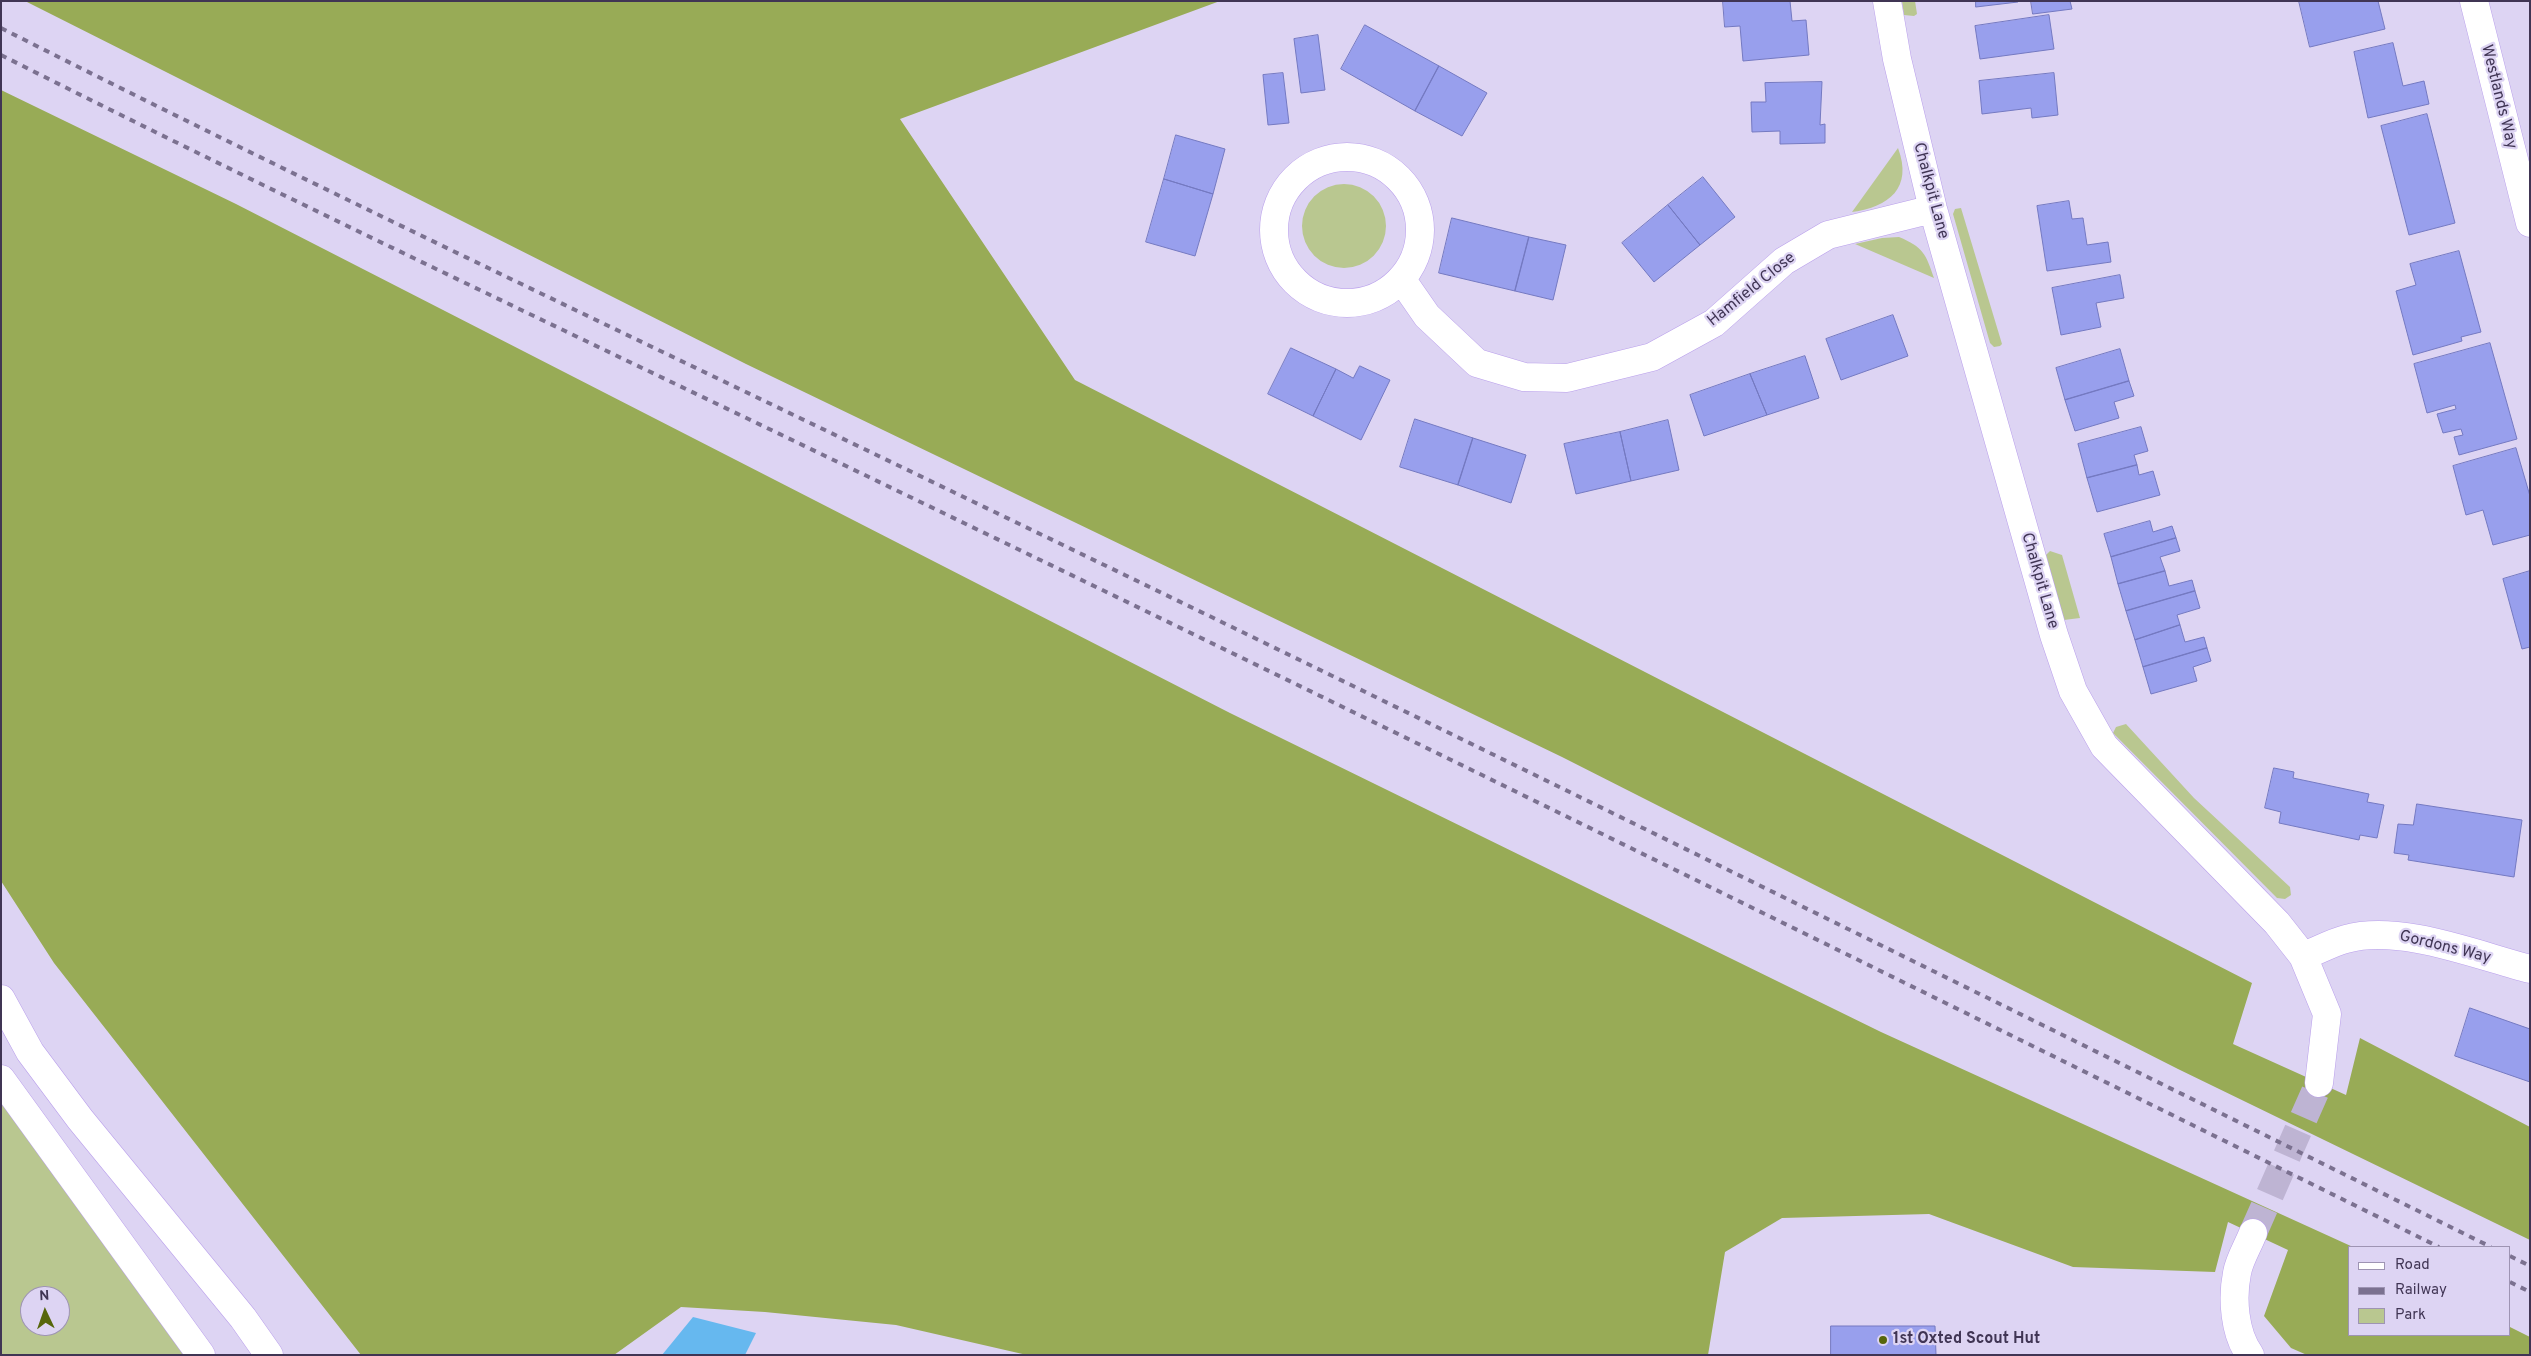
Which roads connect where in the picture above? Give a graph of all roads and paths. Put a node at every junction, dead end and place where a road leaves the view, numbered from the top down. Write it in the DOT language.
graph roads {
  1 [pos="1887,1"];
  2 [pos="2474,1"];
  3 [pos="1933,209"];
  4 [pos="2530,223"];
  5 [pos="1402,280"];
  6 [pos="2303,956"];
  7 [pos="2530,969"];
  8 [pos="1,999"];
  9 [pos="1,1079"];
  10 [pos="2319,1083"];
  11 [pos="2253,1233"];
  12 [pos="200,1355"];
  13 [pos="269,1355"];
  14 [pos="2250,1355"];
  1 -- 3 [label="street, Chalkpit Lane"];
  2 -- 4 [label="street, Westlands Way"];
  3 -- 5 [label="street, Hamfield Close"];
  3 -- 6 [label="street, Chalkpit Lane"];
  5 -- 5 [label="street"];
  6 -- 7 [label="street, Gordons Way"];
  6 -- 10 [label="street, Chalkpit Lane"];
  8 -- 13 [label="street"];
  9 -- 12 [label="street"];
  11 -- 14 [label="street"];
}
